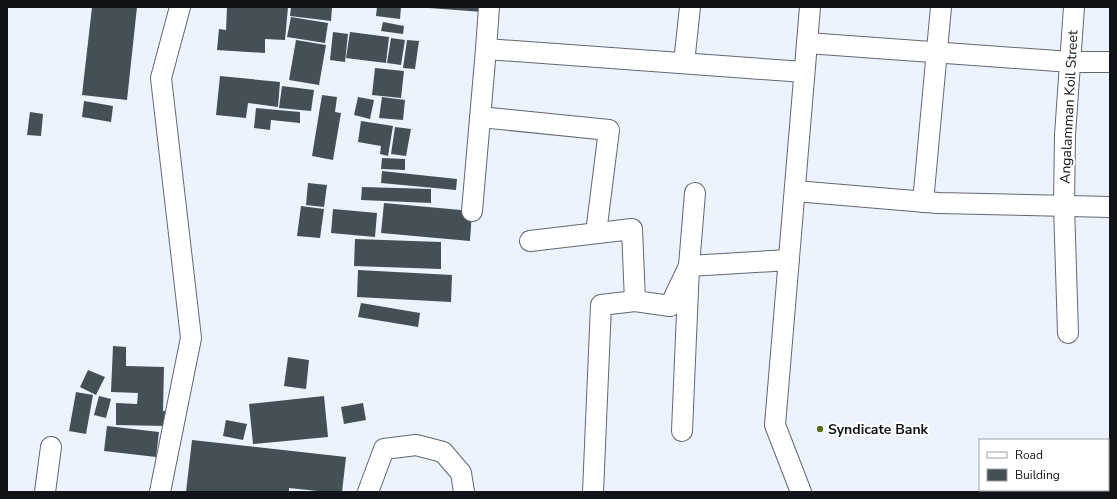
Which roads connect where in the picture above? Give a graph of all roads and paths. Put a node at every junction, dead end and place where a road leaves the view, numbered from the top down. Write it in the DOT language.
graph roads {
  1 [pos="180,7"];
  2 [pos="489,7"];
  3 [pos="690,7"];
  4 [pos="810,7"];
  5 [pos="941,7"];
  6 [pos="1074,7"];
  7 [pos="807,43"];
  8 [pos="486,49"];
  9 [pos="937,52"];
  10 [pos="1071,62"];
  11 [pos="1110,62"];
  12 [pos="684,63"];
  13 [pos="804,72"];
  14 [pos="480,117"];
  15 [pos="795,191"];
  16 [pos="695,193"];
  17 [pos="923,202"];
  18 [pos="1064,206"];
  19 [pos="1110,207"];
  20 [pos="472,211"];
  21 [pos="596,233"];
  22 [pos="530,241"];
  23 [pos="789,260"];
  24 [pos="689,266"];
  25 [pos="635,301"];
  26 [pos="1068,333"];
  27 [pos="682,431"];
  28 [pos="51,447"];
  29 [pos="45,492"];
  30 [pos="160,492"];
  31 [pos="368,492"];
  32 [pos="464,492"];
  33 [pos="593,492"];
  34 [pos="800,492"];
  1 -- 30 [label="street"];
  2 -- 8 [label="street"];
  3 -- 12 [label="street"];
  4 -- 7 [label="street"];
  5 -- 9 [label="street"];
  6 -- 10 [label="street, Angalamman Koil Street"];
  7 -- 9 [label="street"];
  7 -- 13 [label="street"];
  8 -- 12 [label="street"];
  8 -- 14 [label="street"];
  9 -- 10 [label="street"];
  9 -- 17 [label="street"];
  10 -- 11 [label="street"];
  10 -- 18 [label="street, Angalamman Koil Street"];
  12 -- 13 [label="street"];
  13 -- 15 [label="street"];
  14 -- 20 [label="street"];
  14 -- 21 [label="street"];
  15 -- 17 [label="street"];
  15 -- 23 [label="street"];
  16 -- 24 [label="street"];
  17 -- 18 [label="street"];
  18 -- 19 [label="street"];
  18 -- 26 [label="street, Angalamman Koil Street"];
  21 -- 22 [label="street"];
  21 -- 25 [label="street"];
  23 -- 24 [label="street"];
  23 -- 34 [label="street"];
  24 -- 25 [label="street"];
  24 -- 27 [label="street"];
  25 -- 33 [label="street"];
  28 -- 29 [label="street"];
  31 -- 32 [label="street"];
}
